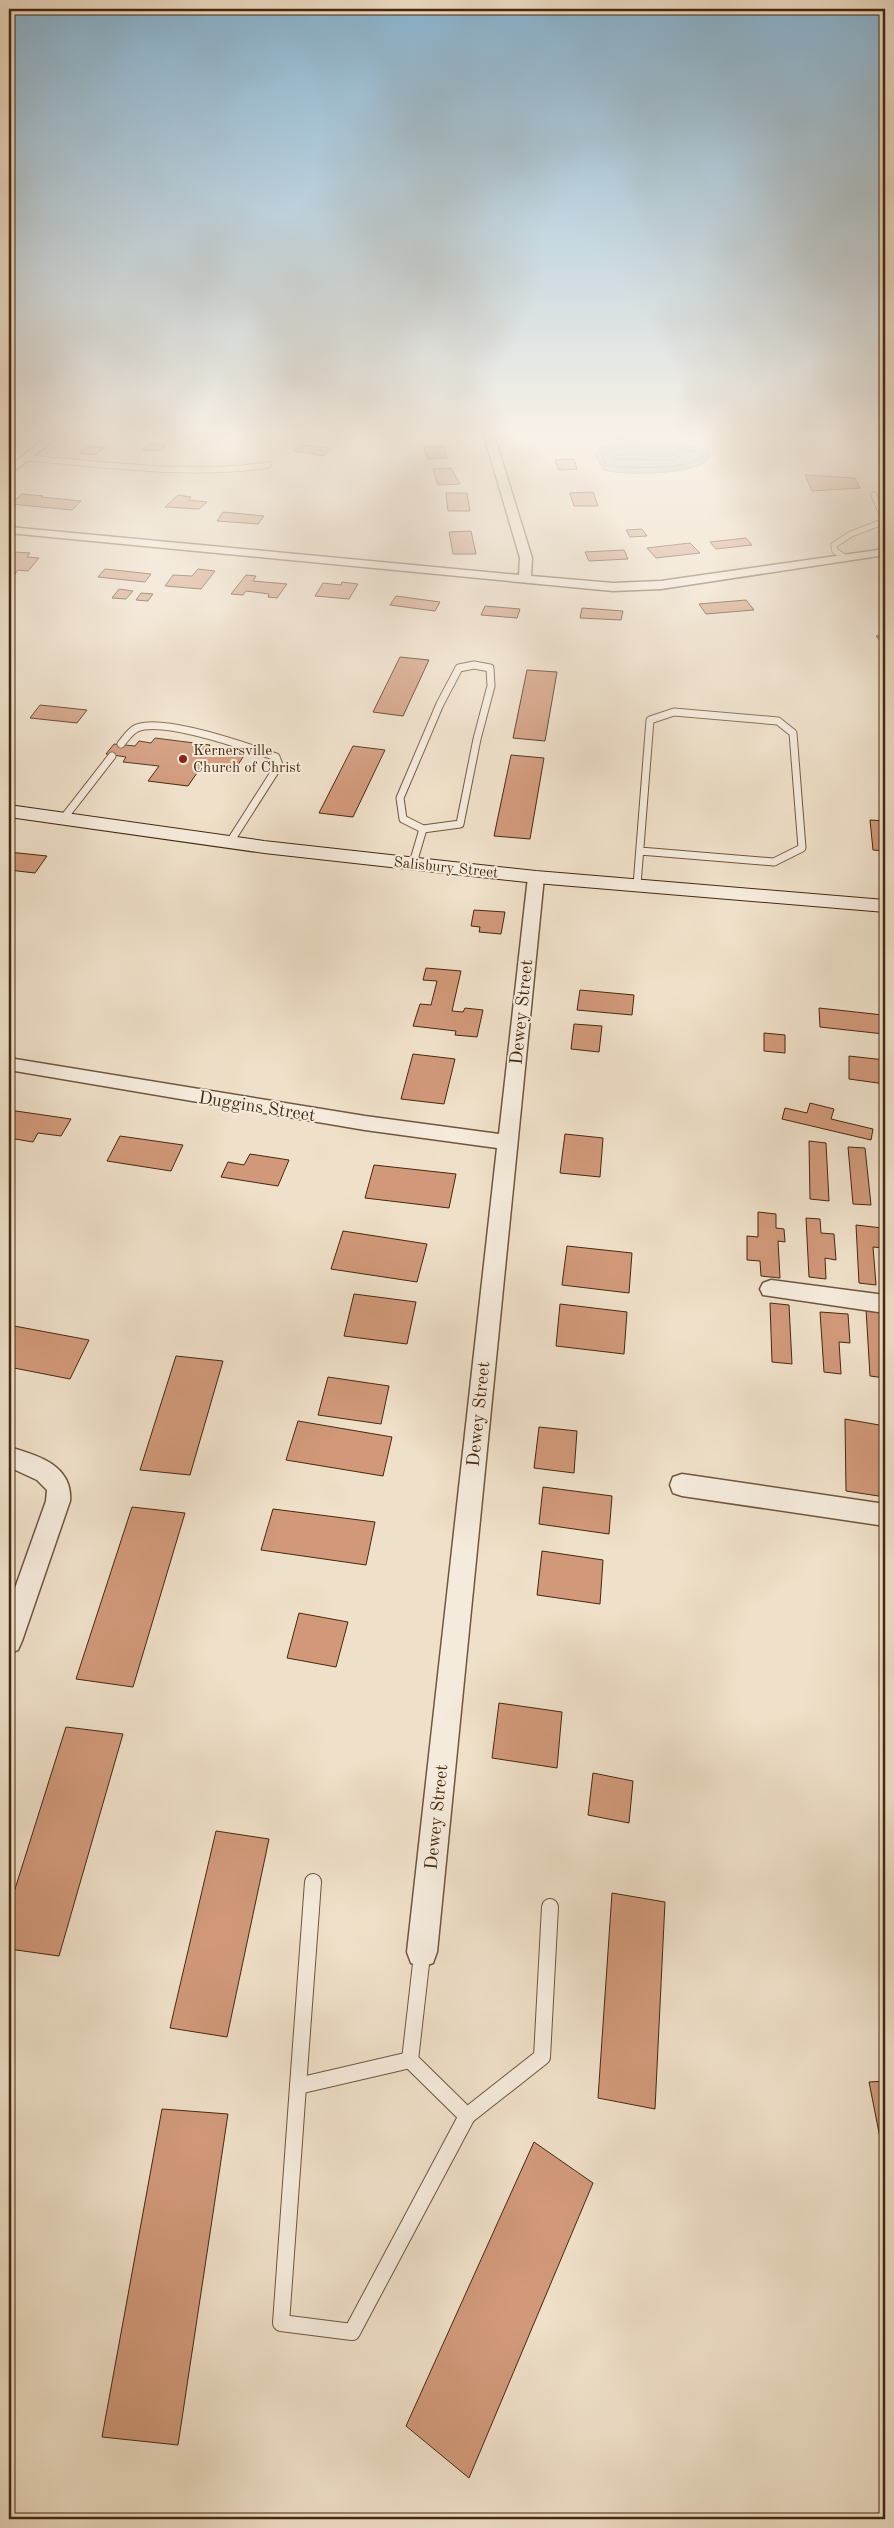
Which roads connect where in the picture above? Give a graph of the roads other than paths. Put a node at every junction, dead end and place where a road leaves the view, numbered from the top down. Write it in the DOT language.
graph roads {
  1 [pos="251,553"];
  2 [pos="524,553"];
  3 [pos="838,553"];
  4 [pos="879,553"];
  5 [pos="846,558"];
  6 [pos="526,579"];
  7 [pos="121,744"];
  8 [pos="112,756"];
  9 [pos="9,811"];
  10 [pos="64,819"];
  11 [pos="423,828"];
  12 [pos="230,842"];
  13 [pos="640,851"];
  14 [pos="413,863"];
  15 [pos="536,877"];
  16 [pos="637,885"];
  17 [pos="885,906"];
  18 [pos="9,1064"];
  19 [pos="506,1142"];
  20 [pos="771,1290"];
  21 [pos="885,1304"];
  22 [pos="9,1457"];
  23 [pos="682,1485"];
  24 [pos="885,1515"];
  25 [pos="9,1641"];
  26 [pos="313,1882"];
  27 [pos="550,1907"];
  28 [pos="422,1952"];
  29 [pos="410,2060"];
  30 [pos="298,2086"];
  31 [pos="467,2116"];
  1 -- 6 [label="street"];
  2 -- 6 [label="street"];
  3 -- 5 [label="lane"];
  4 -- 5 [label="street"];
  5 -- 6 [label="street"];
  7 -- 12 [label="lane"];
  8 -- 10 [label="lane"];
  9 -- 10 [label="main road, Salisbury Street"];
  10 -- 12 [label="main road, Salisbury Street"];
  11 -- 11 [label="lane"];
  11 -- 14 [label="lane"];
  12 -- 14 [label="main road, Salisbury Street"];
  13 -- 13 [label="lane"];
  13 -- 16 [label="lane"];
  14 -- 15 [label="main road, Salisbury Street"];
  15 -- 16 [label="main road, Salisbury Street"];
  15 -- 19 [label="street, Dewey Street"];
  16 -- 17 [label="main road, Salisbury Street"];
  18 -- 19 [label="street, Duggins Street"];
  19 -- 28 [label="street, Dewey Street"];
  20 -- 21 [label="street"];
  22 -- 25 [label="street"];
  23 -- 24 [label="street"];
  26 -- 30 [label="lane"];
  27 -- 31 [label="lane"];
  28 -- 29 [label="lane"];
  29 -- 30 [label="lane"];
  29 -- 31 [label="lane"];
  30 -- 31 [label="lane"];
}
